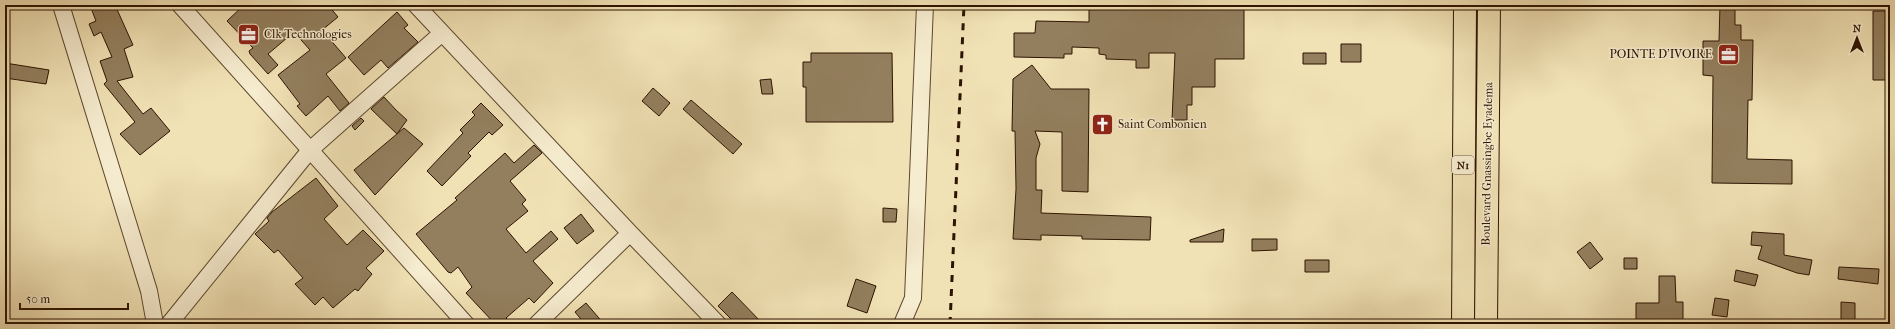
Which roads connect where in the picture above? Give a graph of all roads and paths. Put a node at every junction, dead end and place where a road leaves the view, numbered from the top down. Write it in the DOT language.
graph roads {
  1 [pos="61,5"];
  2 [pos="180,5"];
  3 [pos="416,5"];
  4 [pos="926,5"];
  5 [pos="1465,5"];
  6 [pos="1489,5"];
  7 [pos="442,33"];
  8 [pos="310,150"];
  9 [pos="630,233"];
  10 [pos="154,324"];
  11 [pos="169,324"];
  12 [pos="466,324"];
  13 [pos="537,324"];
  14 [pos="718,324"];
  15 [pos="902,324"];
  16 [pos="1463,324"];
  17 [pos="1486,324"];
  1 -- 10 [label="street"];
  2 -- 8 [label="street"];
  3 -- 7 [label="street"];
  4 -- 15 [label="street"];
  5 -- 16 [label="highway, Boulevard Gnassingbe Eyadema / N1"];
  6 -- 17 [label="highway, Boulevard Gnassingbe Eyadema / N1"];
  7 -- 8 [label="street"];
  7 -- 9 [label="street"];
  8 -- 11 [label="street"];
  8 -- 12 [label="street"];
  9 -- 13 [label="street"];
  9 -- 14 [label="street"];
}
